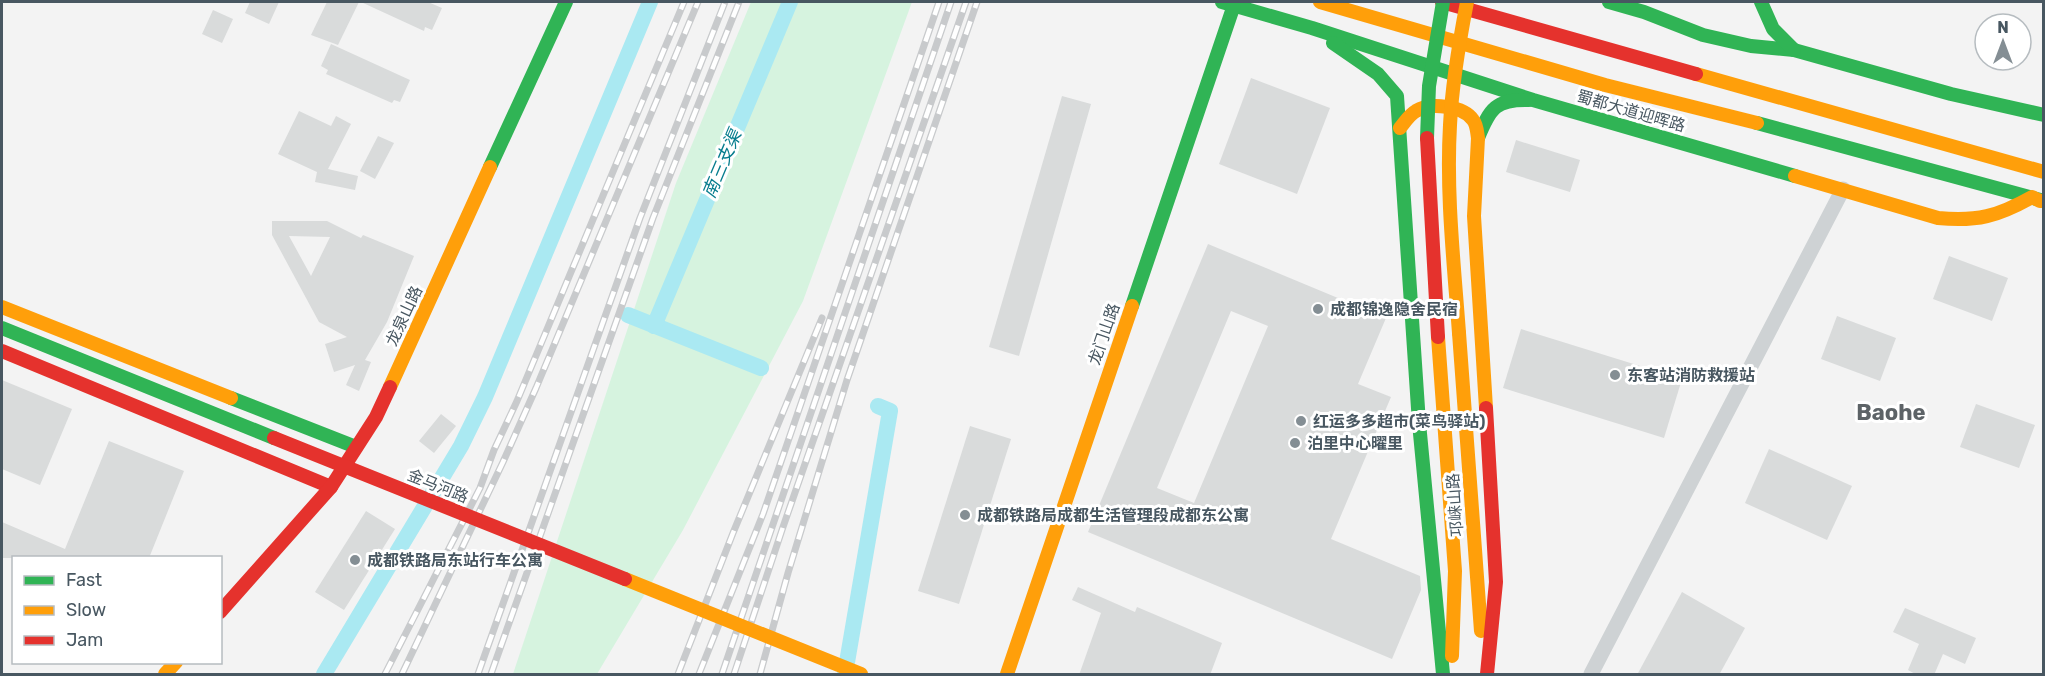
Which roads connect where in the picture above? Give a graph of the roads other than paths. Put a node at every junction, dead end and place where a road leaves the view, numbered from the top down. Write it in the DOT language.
graph roads {
  1 [pos="567,2"];
  2 [pos="1320,2"];
  3 [pos="1442,2"];
  4 [pos="1467,2"];
  5 [pos="1609,2"];
  6 [pos="1228,3"];
  7 [pos="1760,4"];
  8 [pos="1312,28"];
  9 [pos="1794,50"];
  10 [pos="1533,100"];
  11 [pos="2043,115"];
  12 [pos="1400,128"];
  13 [pos="1478,138"];
  14 [pos="2042,170"];
  15 [pos="1842,189"];
  16 [pos="2040,200"];
  17 [pos="2,307"];
  18 [pos="2,328"];
  19 [pos="2,351"];
  20 [pos="356,447"];
  21 [pos="331,487"];
  22 [pos="222,610"];
  23 [pos="861,675"];
  24 [pos="1007,675"];
  25 [pos="1443,675"];
  26 [pos="1451,675"];
  27 [pos="1486,675"];
  28 [pos="1591,675"];
  1 -- 20 [label="main road, 龙泉山路"];
  2 -- 16 [label="main road, 蜀都大道迎晖路"];
  3 -- 14 [label="main road"];
  3 -- 26 [label="main road, 邛崃山路, bridge"];
  4 -- 27 [label="main road, 邛崃山路, bridge"];
  5 -- 9 [label="main road"];
  6 -- 8 [label="main road, 蜀都大道迎晖路"];
  6 -- 24 [label="main road, 龙门山路"];
  7 -- 9 [label="main road"];
  8 -- 10 [label="main road, 蜀都大道迎晖路"];
  8 -- 12 [label="main road"];
  9 -- 11 [label="main road"];
  10 -- 13 [label="main road"];
  10 -- 15 [label="main road, 蜀都大道迎晖路"];
  12 -- 13 [label="main road"];
  12 -- 25 [label="main road"];
  13 -- 27 [label="main road"];
  15 -- 16 [label="main road, 蜀都大道迎晖路"];
  15 -- 28 [label="street"];
  17 -- 20 [label="main road"];
  18 -- 23 [label="main road, 金马河路, bridge"];
  19 -- 21 [label="main road"];
  20 -- 21 [label="main road, 龙泉山路"];
  21 -- 22 [label="main road, 龙泉山路"];
}
